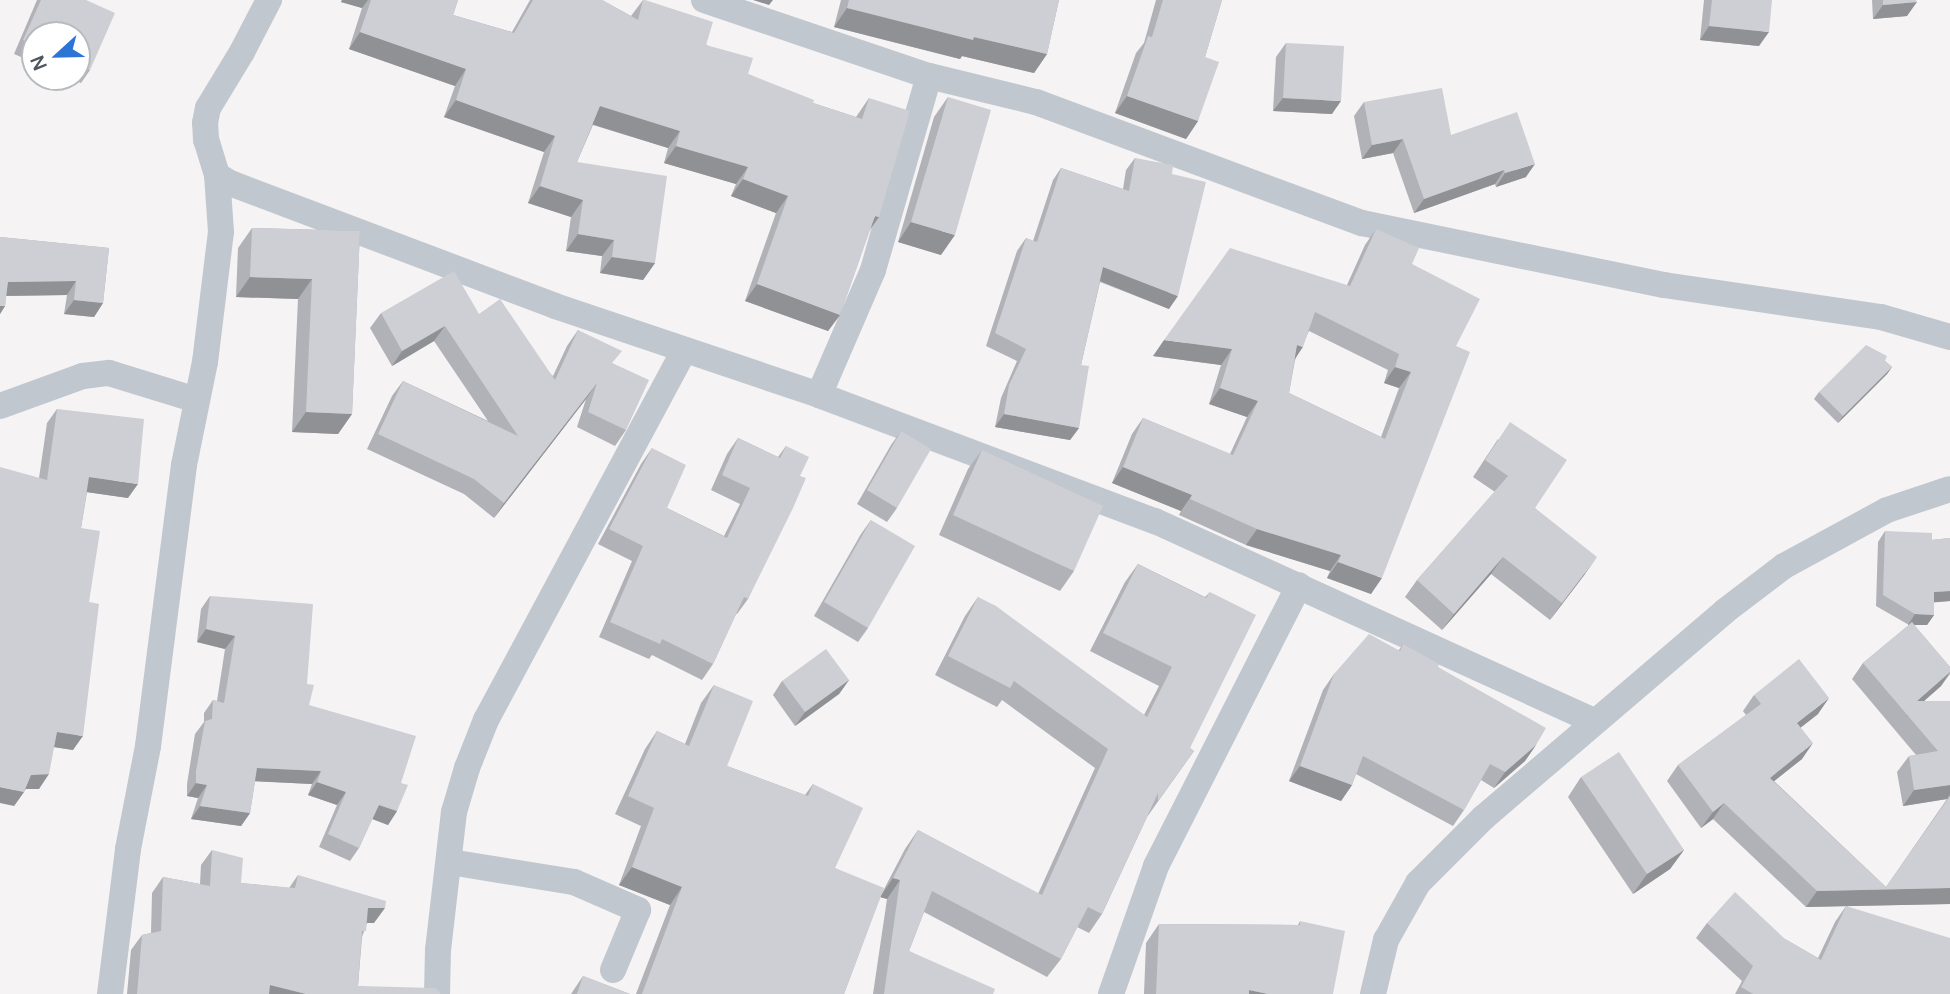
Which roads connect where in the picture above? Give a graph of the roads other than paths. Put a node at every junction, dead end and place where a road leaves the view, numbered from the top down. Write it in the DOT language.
graph roads {
  1 [pos="269,0"];
  2 [pos="704,0"];
  3 [pos="929,76"];
  4 [pos="217,174"];
  5 [pos="1950,337"];
  6 [pos="684,350"];
  7 [pos="819,395"];
  8 [pos="197,400"];
  9 [pos="0,406"];
  10 [pos="1950,489"];
  11 [pos="1299,584"];
  12 [pos="1593,721"];
  13 [pos="450,862"];
  14 [pos="613,970"];
  15 [pos="110,994"];
  16 [pos="436,994"];
  17 [pos="1111,994"];
  18 [pos="1373,994"];
  1 -- 4 [label="street"];
  2 -- 3 [label="street"];
  3 -- 5 [label="street"];
  3 -- 7 [label="street"];
  4 -- 6 [label="street"];
  4 -- 8 [label="street"];
  6 -- 7 [label="street"];
  6 -- 13 [label="street"];
  7 -- 11 [label="street"];
  8 -- 9 [label="street"];
  8 -- 15 [label="street"];
  10 -- 12 [label="street"];
  11 -- 12 [label="street"];
  11 -- 17 [label="street"];
  12 -- 18 [label="street"];
  13 -- 14 [label="street"];
  13 -- 16 [label="street"];
}
